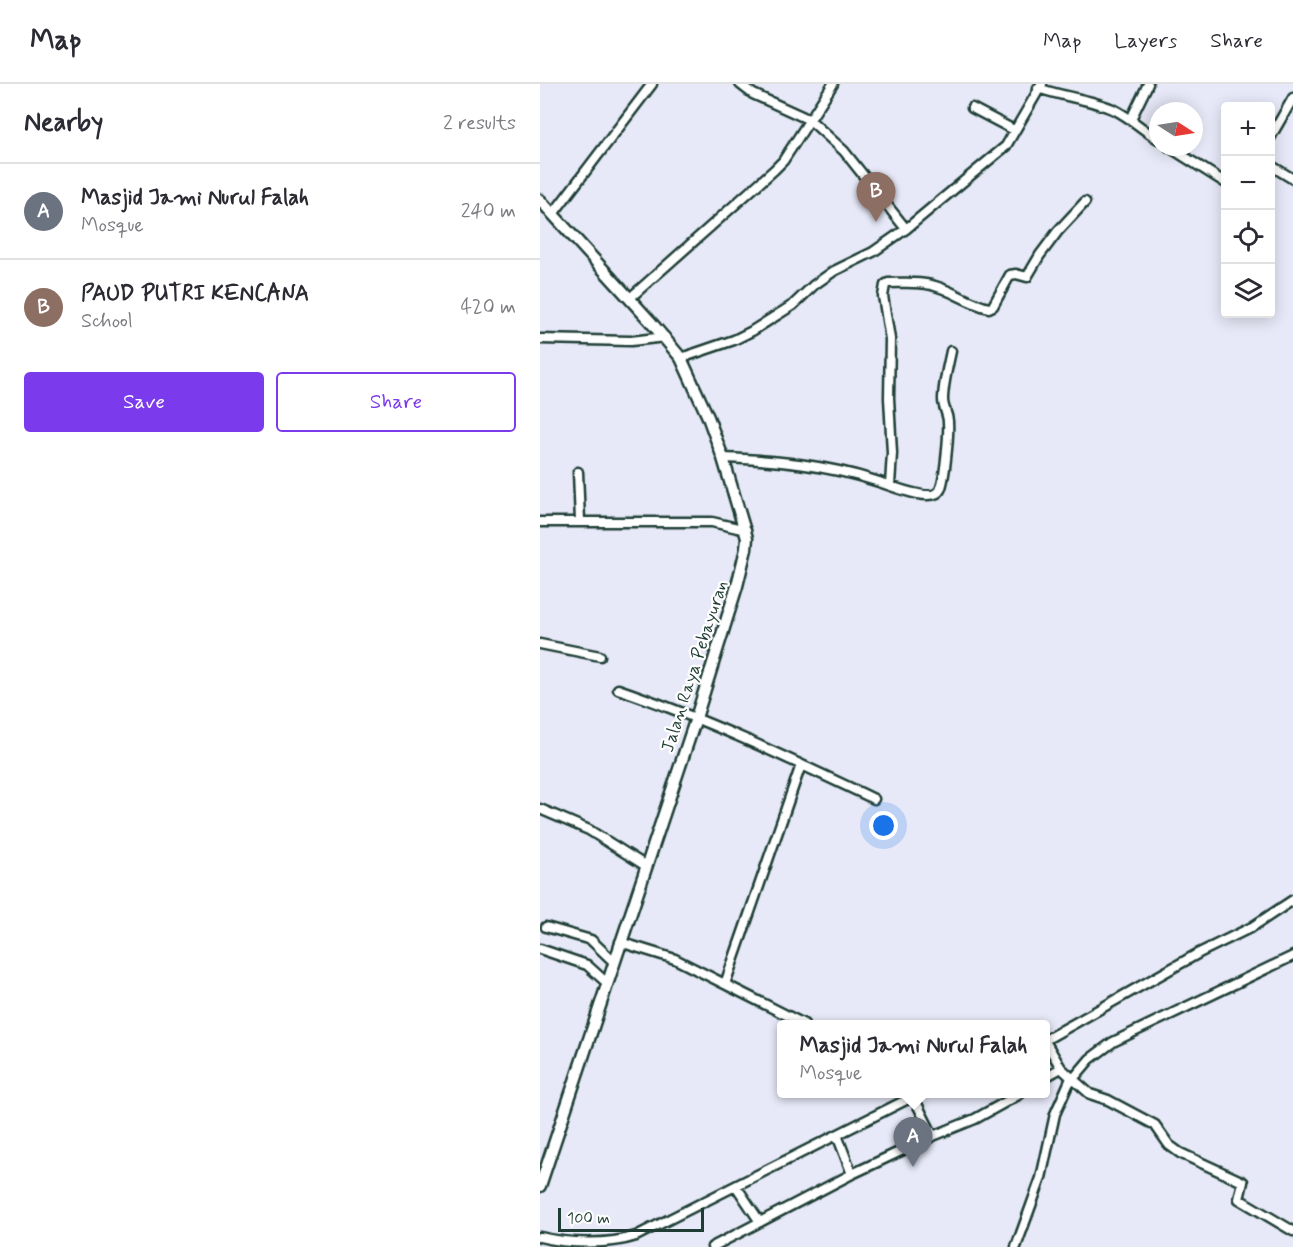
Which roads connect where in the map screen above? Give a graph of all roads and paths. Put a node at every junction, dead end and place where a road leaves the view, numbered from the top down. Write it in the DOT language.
graph roads {
  1 [pos="652,84"];
  2 [pos="740,84"];
  3 [pos="833,84"];
  4 [pos="1148,84"];
  5 [pos="1040,86"];
  6 [pos="1293,98"];
  7 [pos="972,108"];
  8 [pos="1131,119"];
  9 [pos="810,120"];
  10 [pos="1275,129"];
  11 [pos="1014,130"];
  12 [pos="1149,132"];
  13 [pos="1183,156"];
  14 [pos="1275,168"];
  15 [pos="1293,179"];
  16 [pos="1221,180"];
  17 [pos="540,200"];
  18 [pos="1085,202"];
  19 [pos="554,214"];
  20 [pos="906,229"];
  21 [pos="630,298"];
  22 [pos="665,338"];
  23 [pos="540,339"];
  24 [pos="951,351"];
  25 [pos="681,358"];
  26 [pos="723,458"];
  27 [pos="578,472"];
  28 [pos="890,485"];
  29 [pos="540,522"];
  30 [pos="580,522"];
  31 [pos="746,530"];
  32 [pos="540,644"];
  33 [pos="600,656"];
  34 [pos="618,689"];
  35 [pos="696,718"];
  36 [pos="801,765"];
  37 [pos="874,799"];
  38 [pos="540,809"];
  39 [pos="646,866"];
  40 [pos="1293,900"];
  41 [pos="546,927"];
  42 [pos="620,942"];
  43 [pos="540,949"];
  44 [pos="1293,956"];
  45 [pos="614,962"];
  46 [pos="607,983"];
  47 [pos="725,984"];
  48 [pos="796,1020"];
  49 [pos="1050,1037"];
  50 [pos="1050,1049"];
  51 [pos="1061,1068"];
  52 [pos="1050,1074"];
  53 [pos="1072,1078"];
  54 [pos="910,1098"];
  55 [pos="917,1098"];
  56 [pos="1013,1098"];
  57 [pos="837,1135"];
  58 [pos="933,1136"];
  59 [pos="852,1173"];
  60 [pos="540,1186"];
  61 [pos="736,1186"];
  62 [pos="760,1222"];
  63 [pos="1293,1231"];
  64 [pos="540,1237"];
  65 [pos="712,1247"];
  66 [pos="1016,1247"];
  1 -- 19 [label="street"];
  2 -- 9 [label="street"];
  3 -- 9 [label="street"];
  4 -- 8 [label="street"];
  5 -- 8 [label="street"];
  5 -- 11 [label="street"];
  6 -- 10 [label="street"];
  7 -- 11 [label="street"];
  8 -- 12 [label="street"];
  9 -- 20 [label="street"];
  9 -- 21 [label="street"];
  11 -- 20 [label="street"];
  13 -- 16 [label="street"];
  14 -- 15 [label="street"];
  17 -- 19 [label="main road, Jalan Raya Pebayuran"];
  18 -- 28 [label="street"];
  19 -- 21 [label="main road, Jalan Raya Pebayuran"];
  20 -- 25 [label="street"];
  21 -- 22 [label="main road, Jalan Raya Pebayuran"];
  22 -- 23 [label="street"];
  22 -- 25 [label="main road, Jalan Raya Pebayuran"];
  24 -- 28 [label="street"];
  25 -- 26 [label="main road, Jalan Raya Pebayuran"];
  26 -- 28 [label="street"];
  26 -- 31 [label="main road, Jalan Raya Pebayuran"];
  27 -- 30 [label="street"];
  29 -- 30 [label="street"];
  30 -- 31 [label="street"];
  31 -- 35 [label="main road, Jalan Raya Pebayuran"];
  32 -- 33 [label="street"];
  34 -- 35 [label="street"];
  35 -- 36 [label="street"];
  35 -- 39 [label="main road, Jalan Raya Pebayuran"];
  36 -- 37 [label="street"];
  36 -- 47 [label="street"];
  38 -- 39 [label="street"];
  39 -- 42 [label="main road, Jalan Raya Pebayuran"];
  40 -- 49 [label="street"];
  41 -- 45 [label="street"];
  42 -- 45 [label="main road, Jalan Raya Pebayuran"];
  42 -- 47 [label="street"];
  43 -- 46 [label="street"];
  44 -- 53 [label="street"];
  45 -- 46 [label="main road, Jalan Raya Pebayuran"];
  46 -- 60 [label="main road, Jalan Raya Pebayuran"];
  47 -- 48 [label="street"];
  50 -- 51 [label="street"];
  51 -- 52 [label="street"];
  51 -- 53 [label="street"];
  53 -- 63 [label="street"];
  53 -- 66 [label="street"];
  54 -- 57 [label="street"];
  55 -- 58 [label="street"];
  56 -- 58 [label="street"];
  57 -- 59 [label="street"];
  57 -- 61 [label="street"];
  58 -- 59 [label="street"];
  59 -- 62 [label="street"];
  61 -- 62 [label="street"];
  61 -- 64 [label="street"];
  62 -- 65 [label="street"];
}
